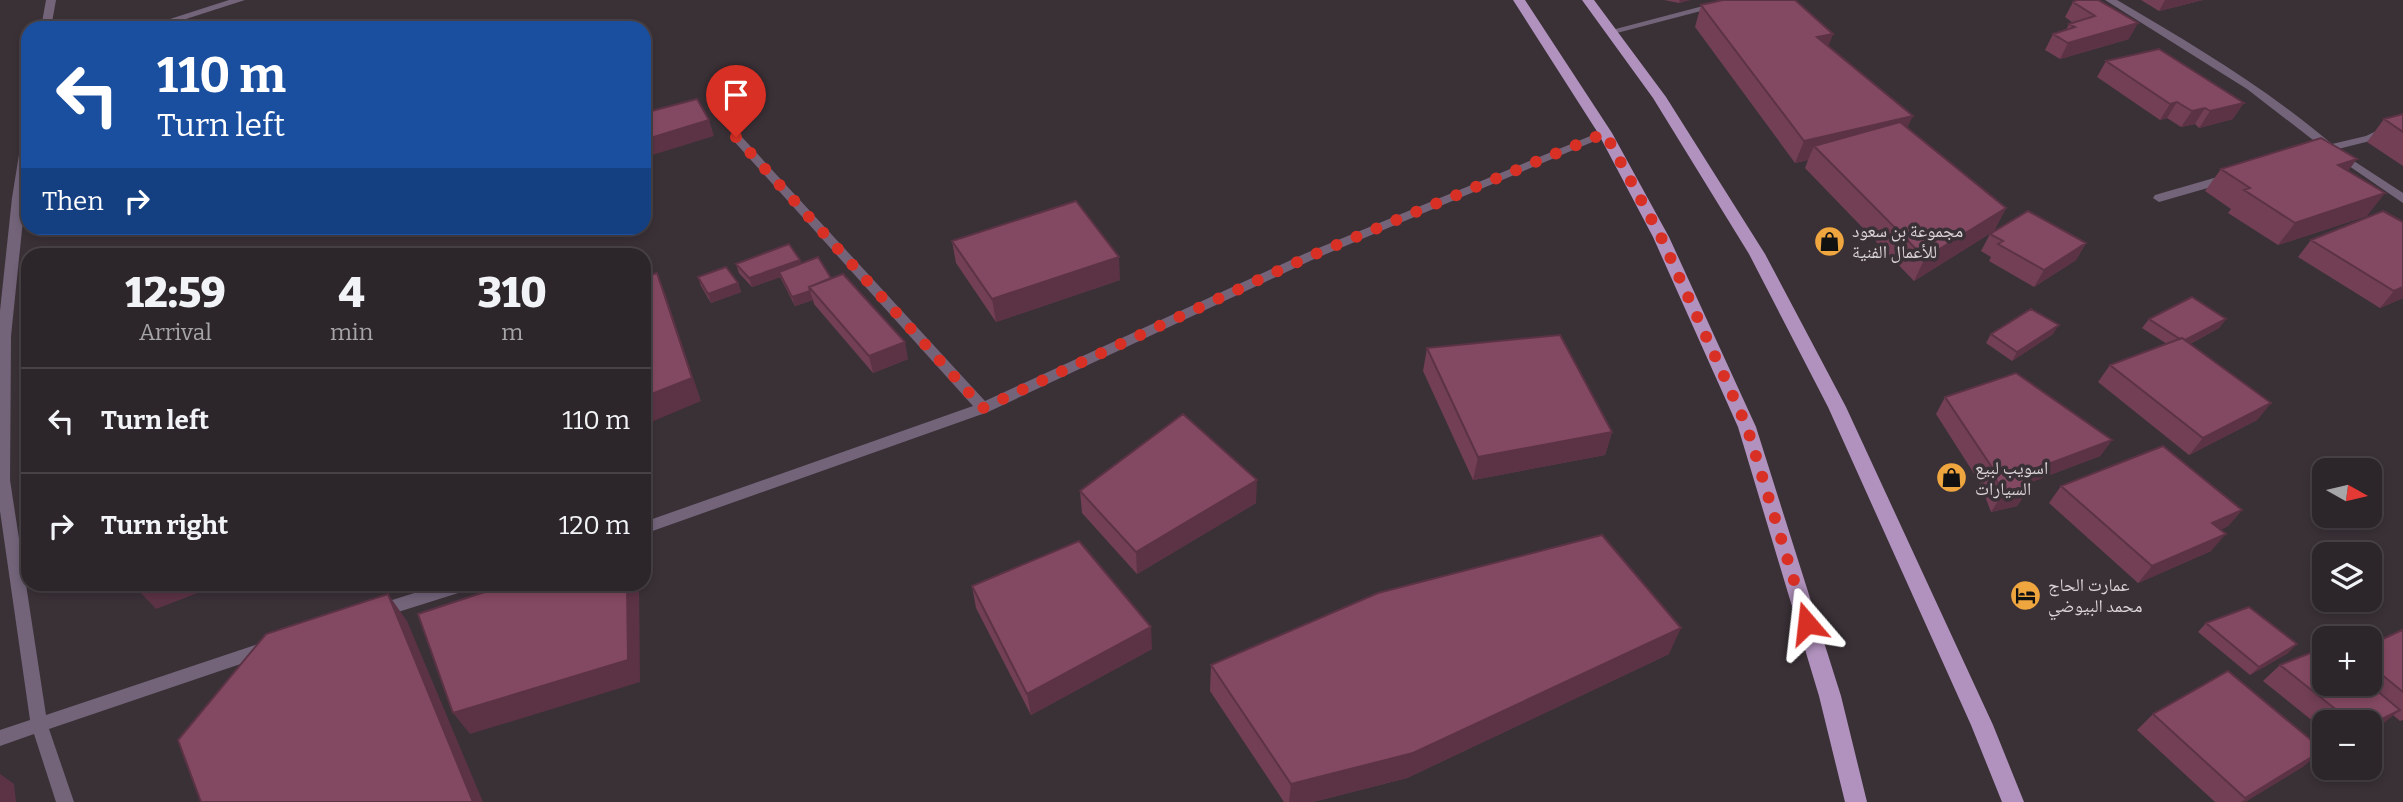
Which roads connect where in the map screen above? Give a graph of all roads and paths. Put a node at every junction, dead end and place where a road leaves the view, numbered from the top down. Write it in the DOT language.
graph roads {
  1 [pos="51,0"];
  2 [pos="240,0"];
  3 [pos="1519,0"];
  4 [pos="1588,0"];
  5 [pos="1738,0"];
  6 [pos="2110,0"];
  7 [pos="47,21"];
  8 [pos="170,21"];
  9 [pos="1613,32"];
  10 [pos="2403,121"];
  11 [pos="1605,133"];
  12 [pos="736,137"];
  13 [pos="2330,148"];
  14 [pos="2316,152"];
  15 [pos="2238,175"];
  16 [pos="21,179"];
  17 [pos="2159,198"];
  18 [pos="2403,199"];
  19 [pos="983,408"];
  20 [pos="651,526"];
  21 [pos="442,591"];
  22 [pos="365,615"];
  23 [pos="288,641"];
  24 [pos="40,724"];
  25 [pos="0,738"];
  26 [pos="2017,798"];
  27 [pos="65,802"];
  28 [pos="1856,802"];
  1 -- 7 [label="street"];
  2 -- 8 [label="street"];
  3 -- 11 [label="main road"];
  4 -- 9 [label="main road"];
  5 -- 9 [label="street"];
  6 -- 13 [label="street"];
  9 -- 26 [label="main road"];
  10 -- 13 [label="street"];
  11 -- 19 [label="street"];
  11 -- 28 [label="main road"];
  12 -- 19 [label="street"];
  13 -- 14 [label="street"];
  13 -- 18 [label="street"];
  15 -- 17 [label="street"];
  16 -- 24 [label="street"];
  19 -- 20 [label="street"];
  21 -- 22 [label="street"];
  23 -- 24 [label="street"];
  24 -- 25 [label="street"];
  24 -- 27 [label="street"];
}
